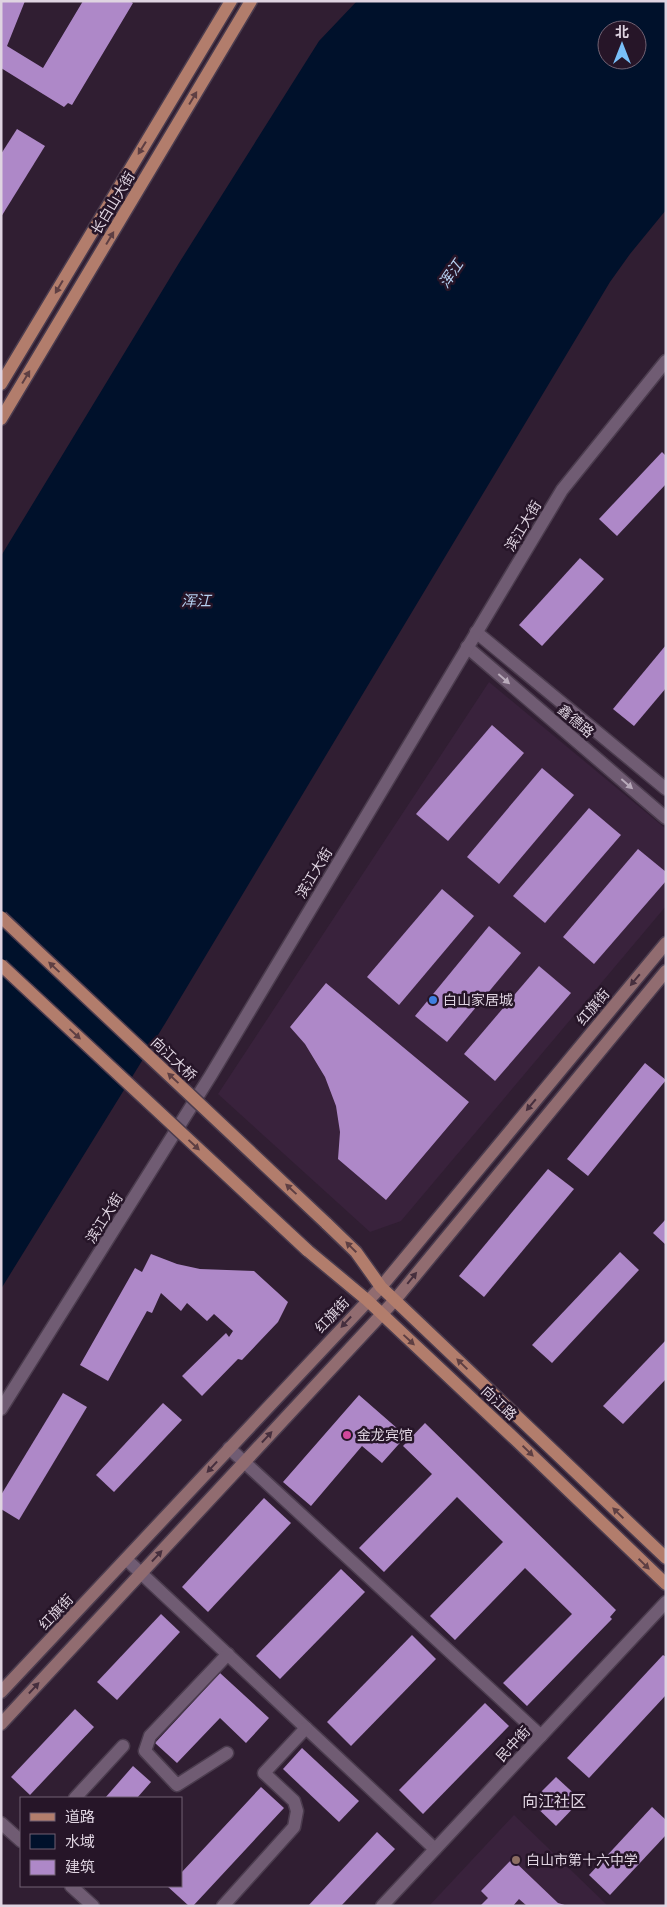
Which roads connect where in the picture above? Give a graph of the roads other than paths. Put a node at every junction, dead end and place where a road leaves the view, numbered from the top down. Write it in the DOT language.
graph roads {
  1 [pos="231,1"];
  2 [pos="251,1"];
  3 [pos="666,361"];
  4 [pos="1,384"];
  5 [pos="1,419"];
  6 [pos="476,632"];
  7 [pos="467,647"];
  8 [pos="666,789"];
  9 [pos="666,818"];
  10 [pos="1,917"];
  11 [pos="666,943"];
  12 [pos="1,965"];
  13 [pos="666,971"];
  14 [pos="326,1223"];
  15 [pos="381,1286"];
  16 [pos="367,1300"];
  17 [pos="395,1300"];
  18 [pos="382,1314"];
  19 [pos="1,1409"];
  20 [pos="229,1448"];
  21 [pos="244,1462"];
  22 [pos="666,1558"];
  23 [pos="126,1559"];
  24 [pos="141,1573"];
  25 [pos="666,1584"];
  26 [pos="666,1602"];
  27 [pos="228,1654"];
  28 [pos="1,1692"];
  29 [pos="1,1724"];
  30 [pos="306,1728"];
  31 [pos="541,1736"];
  32 [pos="123,1746"];
  33 [pos="227,1753"];
  34 [pos="76,1797"];
  35 [pos="1,1823"];
  36 [pos="20,1840"];
  37 [pos="435,1849"];
  38 [pos="72,1887"];
  39 [pos="93,1906"];
  40 [pos="223,1906"];
  41 [pos="382,1906"];
  1 -- 4 [label="main road, 长白山大街, one-way"];
  5 -- 2 [label="main road, 长白山大街, one-way"];
  3 -- 6 [label="street, 滨江大街"];
  6 -- 7 [label="street, 滨江大街"];
  6 -- 8 [label="street, 鑫德路"];
  7 -- 9 [label="street, 鑫德路, one-way"];
  7 -- 19 [label="street, 滨江大街"];
  14 -- 10 [label="main road, 向江大桥, one-way, bridge"];
  11 -- 15 [label="main road, 红旗街, one-way"];
  12 -- 16 [label="main road, 向江路, one-way, bridge"];
  17 -- 13 [label="main road, one-way"];
  15 -- 14 [label="main road, 向江路, one-way"];
  15 -- 16 [label="main road, 红旗街"];
  15 -- 17 [label="main road, 向江路"];
  16 -- 18 [label="main road, 向江路"];
  16 -- 20 [label="main road, 红旗街, one-way"];
  17 -- 18 [label="main road"];
  22 -- 17 [label="main road, 向江路, one-way"];
  21 -- 18 [label="main road, one-way"];
  18 -- 25 [label="main road, 向江路, one-way"];
  20 -- 21 [label="street"];
  20 -- 23 [label="main road, 红旗街, one-way"];
  24 -- 21 [label="main road, one-way"];
  21 -- 31 [label="street"];
  23 -- 24 [label="street"];
  23 -- 28 [label="main road, 红旗街"];
  24 -- 27 [label="street"];
  29 -- 24 [label="main road, one-way"];
  26 -- 31 [label="street, 民中街"];
  27 -- 30 [label="street"];
  27 -- 33 [label="street"];
  30 -- 37 [label="street"];
  30 -- 40 [label="street"];
  31 -- 37 [label="street, 民中街"];
  32 -- 34 [label="street"];
  35 -- 36 [label="street"];
  37 -- 41 [label="street, 民中街"];
  38 -- 39 [label="street"];
}
